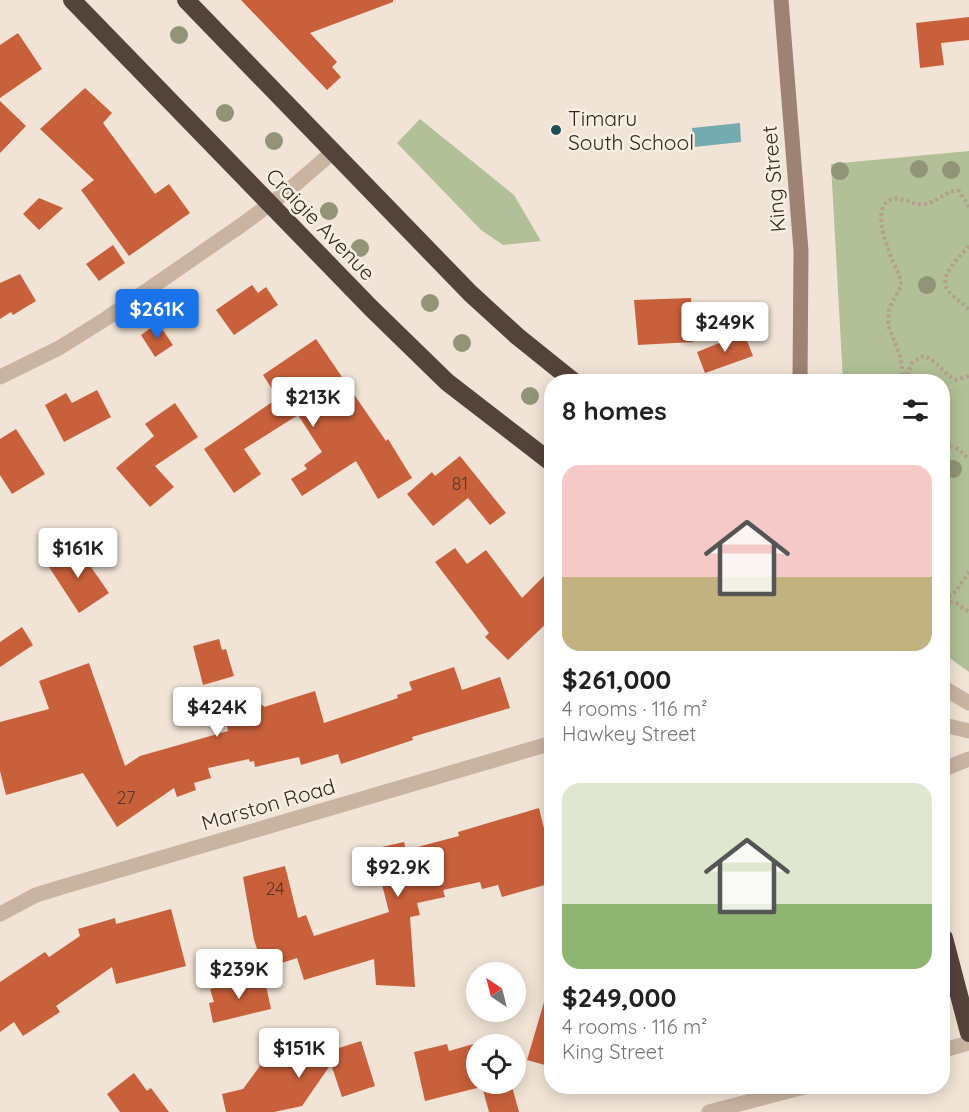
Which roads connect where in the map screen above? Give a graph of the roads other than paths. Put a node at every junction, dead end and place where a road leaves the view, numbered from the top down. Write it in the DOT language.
graph roads {
  1 [pos="72,0"];
  2 [pos="186,0"];
  3 [pos="781,0"];
  4 [pos="334,151"];
  5 [pos="269,202"];
  6 [pos="801,354"];
  7 [pos="564,374"];
  8 [pos="800,374"];
  9 [pos="805,374"];
  10 [pos="0,377"];
  11 [pos="544,457"];
  12 [pos="950,692"];
  13 [pos="969,703"];
  14 [pos="950,726"];
  15 [pos="969,731"];
  16 [pos="544,745"];
  17 [pos="969,759"];
  18 [pos="950,767"];
  19 [pos="0,914"];
  20 [pos="950,961"];
  21 [pos="969,1033"];
  22 [pos="969,1043"];
  23 [pos="950,1048"];
  24 [pos="778,1094"];
  25 [pos="709,1112"];
  1 -- 5 [label="highway, Craigie Avenue"];
  2 -- 4 [label="highway"];
  3 -- 6 [label="main road, King Street"];
  4 -- 5 [label="street"];
  4 -- 7 [label="highway"];
  5 -- 10 [label="street"];
  5 -- 11 [label="highway, Craigie Avenue"];
  6 -- 8 [label="main road, King Street"];
  6 -- 9 [label="main road, King Street"];
  12 -- 13 [label="street"];
  14 -- 15 [label="street"];
  16 -- 19 [label="street, Marston Road"];
  17 -- 18 [label="street"];
  20 -- 21 [label="highway"];
  22 -- 23 [label="street"];
  24 -- 25 [label="street"];
}
